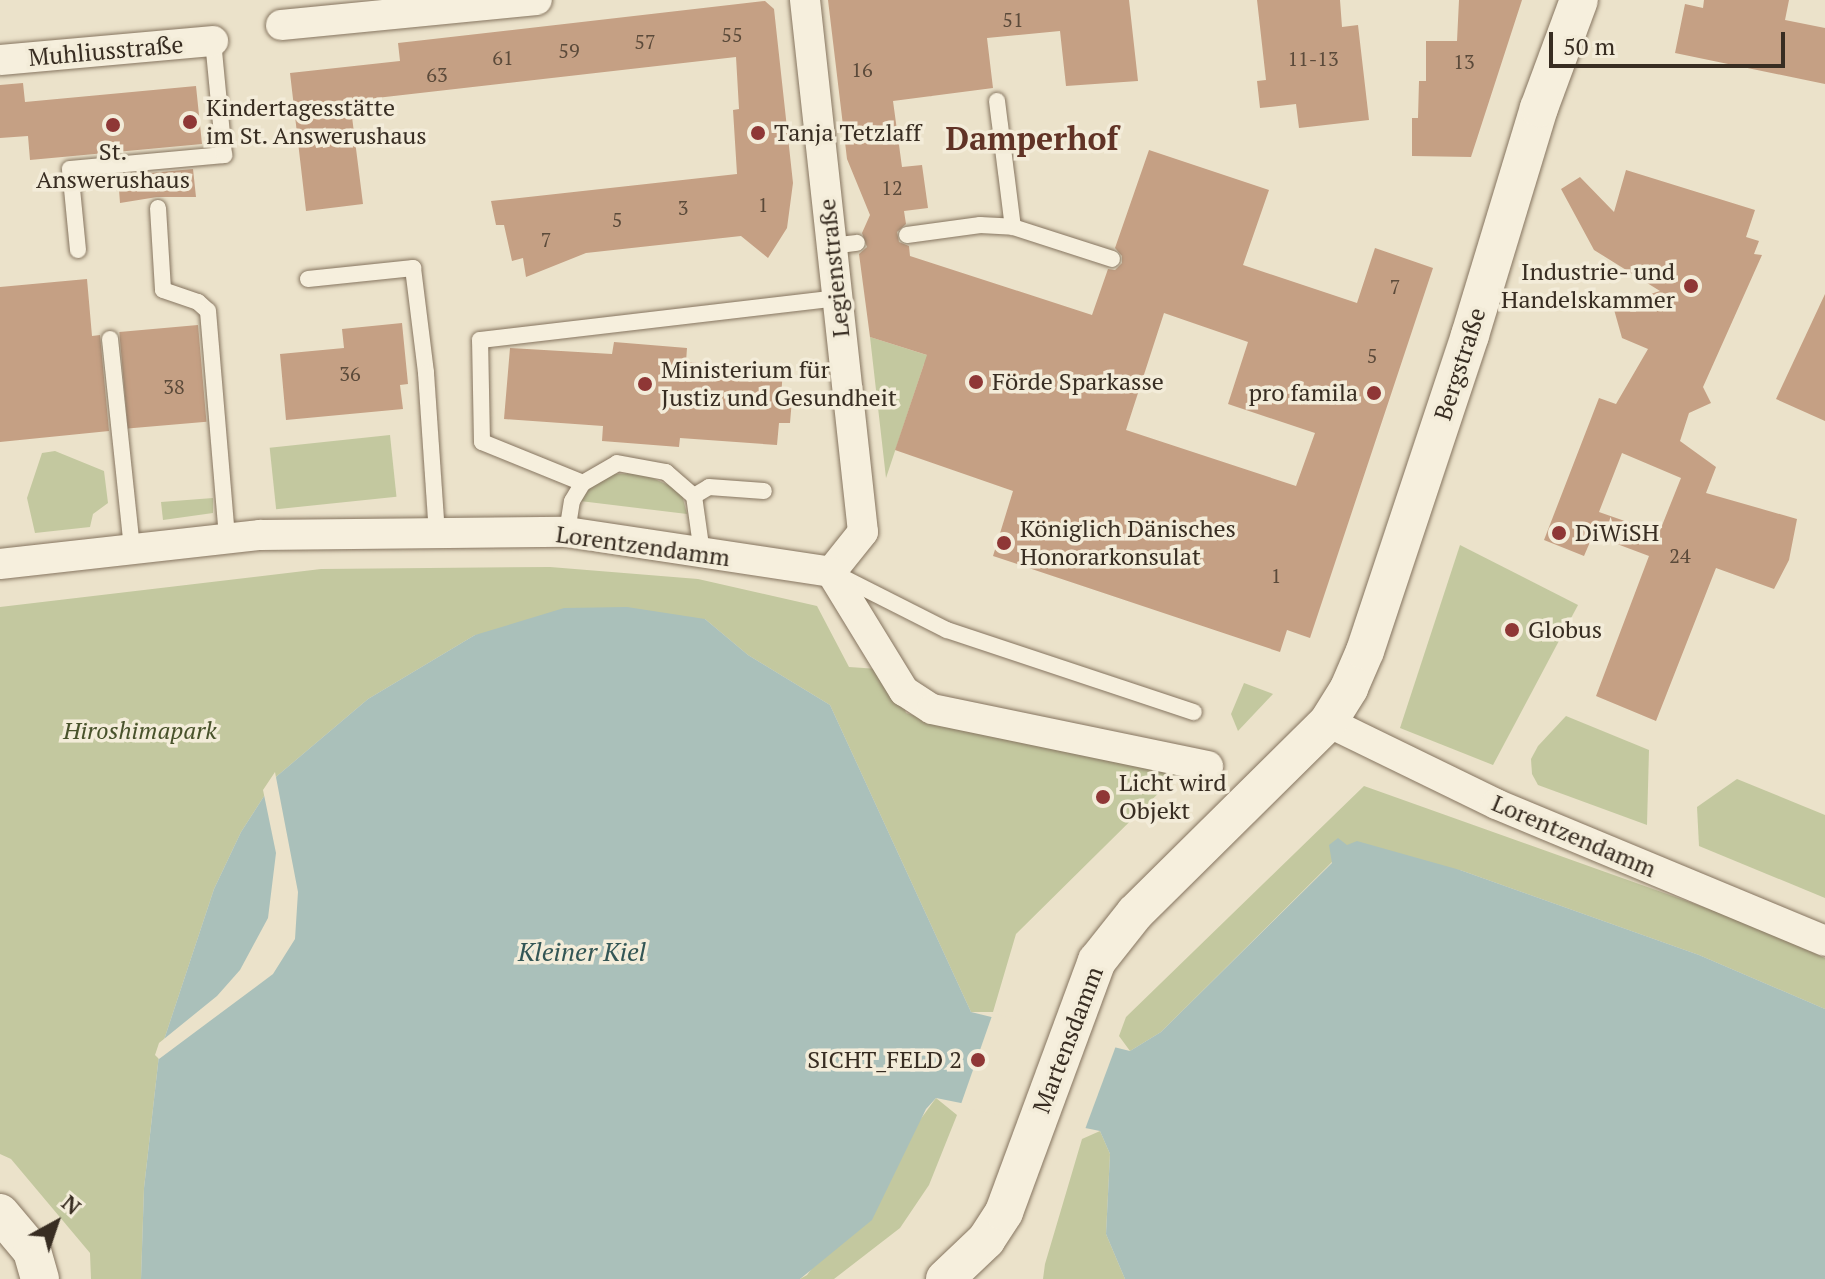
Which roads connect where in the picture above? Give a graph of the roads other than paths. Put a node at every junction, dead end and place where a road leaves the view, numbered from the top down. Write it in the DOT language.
graph roads {
  1 [pos="537,0"];
  2 [pos="805,0"];
  3 [pos="1579,0"];
  4 [pos="281,25"];
  5 [pos="213,41"];
  6 [pos="0,60"];
  7 [pos="997,101"];
  8 [pos="158,208"];
  9 [pos="1013,227"];
  10 [pos="907,235"];
  11 [pos="78,250"];
  12 [pos="1112,259"];
  13 [pos="308,279"];
  14 [pos="837,298"];
  15 [pos="110,339"];
  16 [pos="583,483"];
  17 [pos="764,491"];
  18 [pos="694,496"];
  19 [pos="567,532"];
  20 [pos="437,534"];
  21 [pos="227,537"];
  22 [pos="132,548"];
  23 [pos="702,553"];
  24 [pos="0,564"];
  25 [pos="831,572"];
  26 [pos="1194,712"];
  27 [pos="1328,722"];
  28 [pos="1208,766"];
  29 [pos="1825,941"];
  30 [pos="0,1213"];
  31 [pos="953,1277"];
  32 [pos="40,1279"];
  1 -- 4 [label="street"];
  2 -- 14 [label="street, Legienstraße"];
  3 -- 27 [label="street, Bergstraße"];
  5 -- 6 [label="street, Muhliusstraße"];
  5 -- 11 [label="lane"];
  7 -- 9 [label="lane"];
  8 -- 21 [label="lane"];
  9 -- 10 [label="lane"];
  9 -- 12 [label="lane"];
  13 -- 20 [label="lane"];
  14 -- 16 [label="lane"];
  14 -- 25 [label="street, Legienstraße"];
  15 -- 22 [label="lane"];
  16 -- 18 [label="lane"];
  16 -- 19 [label="lane"];
  17 -- 18 [label="lane"];
  18 -- 23 [label="lane"];
  19 -- 20 [label="street, Lorentzendamm"];
  19 -- 23 [label="street, Lorentzendamm"];
  20 -- 21 [label="street, Lorentzendamm"];
  21 -- 22 [label="street, Lorentzendamm"];
  22 -- 24 [label="street, Lorentzendamm"];
  23 -- 25 [label="street, Lorentzendamm"];
  25 -- 26 [label="lane"];
  25 -- 28 [label="street"];
  27 -- 29 [label="street, Lorentzendamm"];
  27 -- 31 [label="street, Martensdamm"];
  30 -- 32 [label="street"];
}
